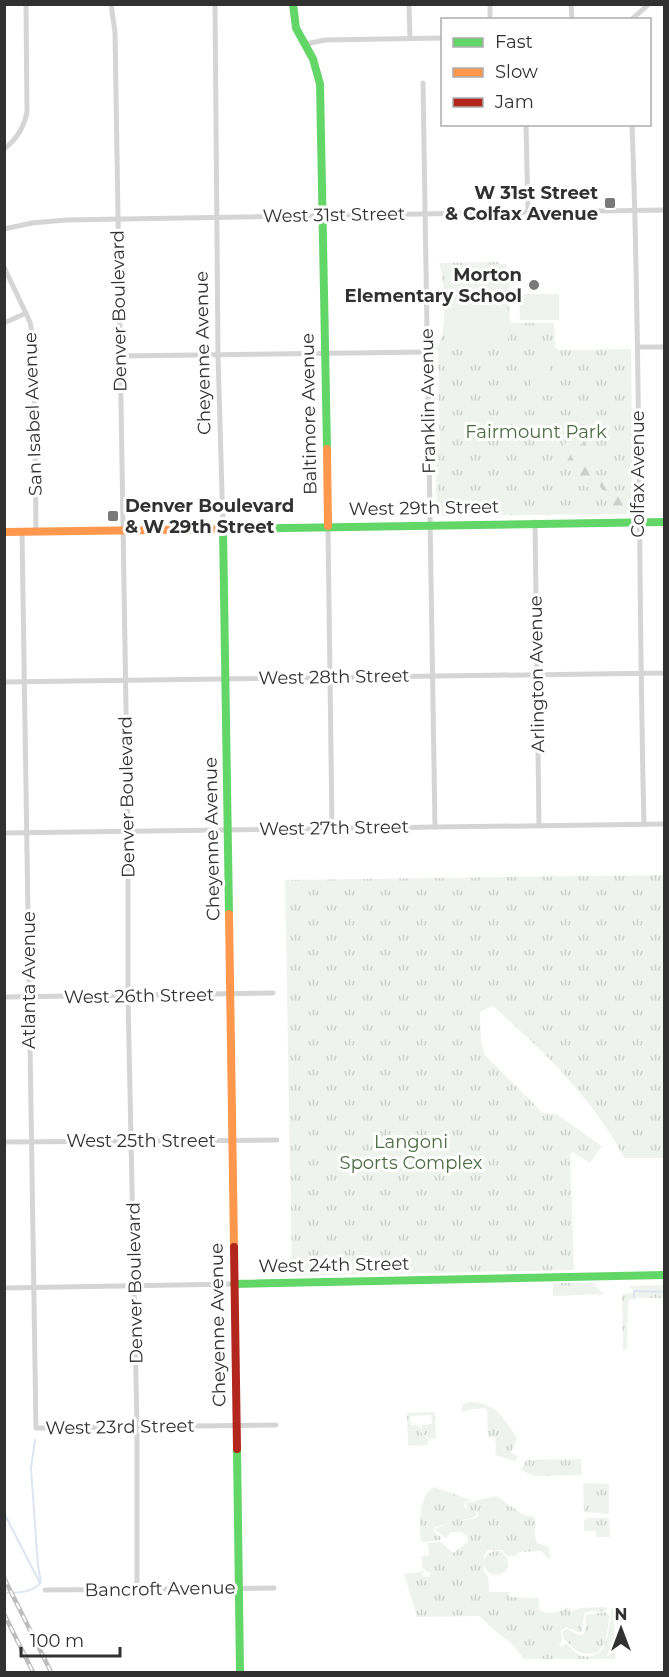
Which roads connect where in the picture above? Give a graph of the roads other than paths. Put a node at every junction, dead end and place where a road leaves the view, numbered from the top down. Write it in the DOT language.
graph roads {
  1 [pos="26,4"];
  2 [pos="111,4"];
  3 [pos="215,4"];
  4 [pos="293,4"];
  5 [pos="409,4"];
  6 [pos="650,4"];
  7 [pos="633,18"];
  8 [pos="410,38"];
  9 [pos="441,38"];
  10 [pos="306,44"];
  11 [pos="423,82"];
  12 [pos="526,126"];
  13 [pos="632,126"];
  14 [pos="4,149"];
  15 [pos="664,210"];
  16 [pos="635,211"];
  17 [pos="528,212"];
  18 [pos="426,214"];
  19 [pos="323,215"];
  20 [pos="218,217"];
  21 [pos="118,219"];
  22 [pos="4,229"];
  23 [pos="4,267"];
  24 [pos="26,313"];
  25 [pos="4,323"];
  26 [pos="664,346"];
  27 [pos="638,347"];
  28 [pos="324,352"];
  29 [pos="427,352"];
  30 [pos="218,354"];
  31 [pos="119,356"];
  32 [pos="638,521"];
  33 [pos="534,522"];
  34 [pos="664,522"];
  35 [pos="430,525"];
  36 [pos="328,526"];
  37 [pos="223,528"];
  38 [pos="123,530"];
  39 [pos="36,531"];
  40 [pos="4,532"];
  41 [pos="22,532"];
  42 [pos="640,673"];
  43 [pos="664,673"];
  44 [pos="537,674"];
  45 [pos="433,675"];
  46 [pos="330,677"];
  47 [pos="226,679"];
  48 [pos="126,680"];
  49 [pos="4,682"];
  50 [pos="25,682"];
  51 [pos="644,824"];
  52 [pos="664,824"];
  53 [pos="539,826"];
  54 [pos="435,827"];
  55 [pos="332,828"];
  56 [pos="229,830"];
  57 [pos="128,831"];
  58 [pos="4,833"];
  59 [pos="28,833"];
  60 [pos="273,993"];
  61 [pos="230,994"];
  62 [pos="128,996"];
  63 [pos="4,997"];
  64 [pos="30,997"];
  65 [pos="132,1140"];
  66 [pos="232,1140"];
  67 [pos="277,1140"];
  68 [pos="31,1141"];
  69 [pos="4,1142"];
  70 [pos="664,1275"];
  71 [pos="234,1284"];
  72 [pos="134,1286"];
  73 [pos="34,1287"];
  74 [pos="4,1288"];
  75 [pos="235,1425"];
  76 [pos="276,1425"];
  77 [pos="137,1427"];
  78 [pos="36,1428"];
  79 [pos="238,1588"];
  80 [pos="274,1588"];
  81 [pos="137,1589"];
  82 [pos="45,1590"];
  83 [pos="240,1672"];
  1 -- 14 [label="street"];
  2 -- 21 [label="street, Denver Boulevard"];
  3 -- 20 [label="street, Cheyenne Avenue"];
  4 -- 10 [label="street, Baltimore Avenue"];
  5 -- 8 [label="street"];
  6 -- 7 [label="street"];
  8 -- 9 [label="street"];
  8 -- 10 [label="street"];
  10 -- 19 [label="street, Baltimore Avenue"];
  11 -- 18 [label="street, Franklin Avenue"];
  12 -- 17 [label="street"];
  13 -- 16 [label="street, Colfax Avenue"];
  15 -- 16 [label="street, West 31st Street"];
  16 -- 17 [label="street, West 31st Street"];
  16 -- 27 [label="street, Colfax Avenue"];
  17 -- 18 [label="street, West 31st Street"];
  18 -- 19 [label="street, West 31st Street"];
  18 -- 29 [label="street, Franklin Avenue"];
  19 -- 20 [label="street, West 31st Street"];
  19 -- 28 [label="street, Baltimore Avenue"];
  20 -- 21 [label="street, West 31st Street"];
  20 -- 30 [label="street, Cheyenne Avenue"];
  21 -- 22 [label="street, West 31st Street"];
  21 -- 31 [label="street, Denver Boulevard"];
  23 -- 24 [label="street, San Isabel Avenue"];
  24 -- 25 [label="street"];
  24 -- 39 [label="street, San Isabel Avenue"];
  26 -- 27 [label="street"];
  27 -- 32 [label="street, Colfax Avenue"];
  28 -- 29 [label="street"];
  28 -- 30 [label="street"];
  28 -- 36 [label="street, Baltimore Avenue"];
  29 -- 35 [label="street, Franklin Avenue"];
  30 -- 31 [label="street"];
  30 -- 37 [label="street, Cheyenne Avenue"];
  31 -- 38 [label="street, Denver Boulevard"];
  32 -- 33 [label="street, West 29th Street"];
  32 -- 34 [label="street, West 29th Street"];
  32 -- 42 [label="street, Colfax Avenue"];
  33 -- 35 [label="street, West 29th Street"];
  33 -- 44 [label="street, Arlington Avenue"];
  35 -- 36 [label="street, West 29th Street"];
  35 -- 45 [label="street, Franklin Avenue"];
  36 -- 37 [label="street, West 29th Street"];
  36 -- 46 [label="street, Baltimore Avenue"];
  37 -- 38 [label="street, West 29th Street"];
  37 -- 47 [label="street, Cheyenne Avenue"];
  38 -- 39 [label="street, West 29th Street"];
  38 -- 48 [label="street, Denver Boulevard"];
  39 -- 41 [label="street, West 29th Street"];
  40 -- 41 [label="street, West 29th Street"];
  41 -- 50 [label="street, Atlanta Avenue"];
  42 -- 43 [label="street, West 28th Street"];
  42 -- 44 [label="street, West 28th Street"];
  42 -- 51 [label="street, Colfax Avenue"];
  44 -- 45 [label="street, West 28th Street"];
  44 -- 53 [label="street, Arlington Avenue"];
  45 -- 46 [label="street, West 28th Street"];
  45 -- 54 [label="street, Franklin Avenue"];
  46 -- 47 [label="street, West 28th Street"];
  46 -- 55 [label="street, Baltimore Avenue"];
  47 -- 48 [label="street, West 28th Street"];
  47 -- 56 [label="street, Cheyenne Avenue"];
  48 -- 50 [label="street, West 28th Street"];
  48 -- 57 [label="street, Denver Boulevard"];
  49 -- 50 [label="street, West 28th Street"];
  50 -- 59 [label="street, Atlanta Avenue"];
  51 -- 52 [label="street, West 27th Street"];
  51 -- 53 [label="street, West 27th Street"];
  53 -- 54 [label="street, West 27th Street"];
  54 -- 55 [label="street, West 27th Street"];
  55 -- 56 [label="street, West 27th Street"];
  56 -- 57 [label="street, West 27th Street"];
  56 -- 61 [label="street, Cheyenne Avenue"];
  57 -- 59 [label="street, West 27th Street"];
  57 -- 62 [label="street, Denver Boulevard"];
  58 -- 59 [label="street, West 27th Street"];
  59 -- 64 [label="street, Atlanta Avenue"];
  60 -- 61 [label="street, West 26th Street"];
  61 -- 62 [label="street, West 26th Street"];
  61 -- 66 [label="street, Cheyenne Avenue"];
  62 -- 64 [label="street, West 26th Street"];
  62 -- 65 [label="street, Denver Boulevard"];
  63 -- 64 [label="street, West 26th Street"];
  64 -- 68 [label="street, Atlanta Avenue"];
  65 -- 66 [label="street, West 25th Street"];
  65 -- 68 [label="street, West 25th Street"];
  65 -- 72 [label="street, Denver Boulevard"];
  66 -- 67 [label="street, West 25th Street"];
  66 -- 71 [label="street, Cheyenne Avenue"];
  68 -- 69 [label="street, West 25th Street"];
  68 -- 73 [label="street, Atlanta Avenue"];
  70 -- 71 [label="street, West 24th Street"];
  71 -- 72 [label="street, West 24th Street"];
  71 -- 75 [label="street, Cheyenne Avenue"];
  72 -- 73 [label="street, West 24th Street"];
  72 -- 77 [label="street, Denver Boulevard"];
  73 -- 74 [label="street, West 24th Street"];
  73 -- 78 [label="street, Atlanta Avenue"];
  75 -- 76 [label="street, West 23rd Street"];
  75 -- 77 [label="street, West 23rd Street"];
  75 -- 79 [label="street, Cheyenne Avenue"];
  77 -- 78 [label="street, West 23rd Street"];
  77 -- 81 [label="street, Denver Boulevard"];
  79 -- 80 [label="street, Bancroft Avenue"];
  79 -- 81 [label="street, Bancroft Avenue"];
  79 -- 83 [label="street, Cheyenne Avenue"];
  81 -- 82 [label="street, Bancroft Avenue"];
}
